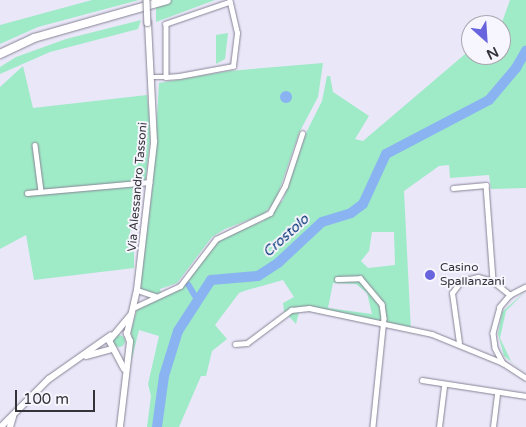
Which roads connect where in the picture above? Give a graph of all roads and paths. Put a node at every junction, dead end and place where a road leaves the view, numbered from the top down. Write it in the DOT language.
graph roads {
  1 [pos="147,0"];
  2 [pos="166,0"];
  3 [pos="0,54"];
  4 [pos="152,77"];
  5 [pos="166,77"];
  6 [pos="302,134"];
  7 [pos="35,145"];
  8 [pos="150,182"];
  9 [pos="453,188"];
  10 [pos="42,192"];
  11 [pos="27,193"];
  12 [pos="338,279"];
  13 [pos="493,281"];
  14 [pos="526,287"];
  15 [pos="138,290"];
  16 [pos="156,296"];
  17 [pos="510,296"];
  18 [pos="132,311"];
  19 [pos="383,323"];
  20 [pos="117,330"];
  21 [pos="127,334"];
  22 [pos="110,336"];
  23 [pos="459,343"];
  24 [pos="235,344"];
  25 [pos="126,348"];
  26 [pos="114,350"];
  27 [pos="80,359"];
  28 [pos="503,363"];
  29 [pos="124,371"];
  30 [pos="526,378"];
  31 [pos="422,380"];
  32 [pos="444,386"];
  33 [pos="497,393"];
  34 [pos="526,396"];
  35 [pos="14,417"];
  36 [pos="1,427"];
  37 [pos="10,427"];
  38 [pos="120,427"];
  39 [pos="373,427"];
  40 [pos="439,427"];
  41 [pos="493,427"];
  1 -- 4 [label="street, Via Alessandro Tassoni, bridge"];
  2 -- 3 [label="main road"];
  4 -- 5 [label="street"];
  4 -- 8 [label="street, Via Alessandro Tassoni"];
  5 -- 5 [label="street"];
  6 -- 16 [label="street"];
  7 -- 10 [label="street"];
  8 -- 10 [label="street"];
  8 -- 15 [label="street, Via Alessandro Tassoni"];
  9 -- 13 [label="street"];
  10 -- 11 [label="street"];
  12 -- 19 [label="street"];
  13 -- 17 [label="street"];
  13 -- 23 [label="street"];
  14 -- 17 [label="street"];
  15 -- 16 [label="street"];
  15 -- 18 [label="street, Via Alessandro Tassoni"];
  16 -- 18 [label="street"];
  17 -- 28 [label="street"];
  18 -- 20 [label="street, Via Alessandro Tassoni"];
  18 -- 21 [label="street, Via Alessandro Tassoni"];
  19 -- 23 [label="street"];
  19 -- 24 [label="street"];
  19 -- 39 [label="street"];
  20 -- 21 [label="street"];
  20 -- 22 [label="street, Via Alessandro Tassoni"];
  21 -- 25 [label="street, Via Alessandro Tassoni"];
  22 -- 26 [label="street, Via Alessandro Tassoni"];
  22 -- 27 [label="street"];
  23 -- 28 [label="street"];
  25 -- 26 [label="street"];
  25 -- 29 [label="street, Via Alessandro Tassoni"];
  26 -- 27 [label="street"];
  26 -- 29 [label="street, Via Alessandro Tassoni"];
  27 -- 35 [label="street"];
  28 -- 30 [label="street"];
  29 -- 38 [label="street, Via Alessandro Tassoni"];
  31 -- 32 [label="street"];
  32 -- 33 [label="street"];
  32 -- 40 [label="street"];
  33 -- 34 [label="street"];
  33 -- 41 [label="street"];
  35 -- 36 [label="street"];
  35 -- 37 [label="street"];
}
